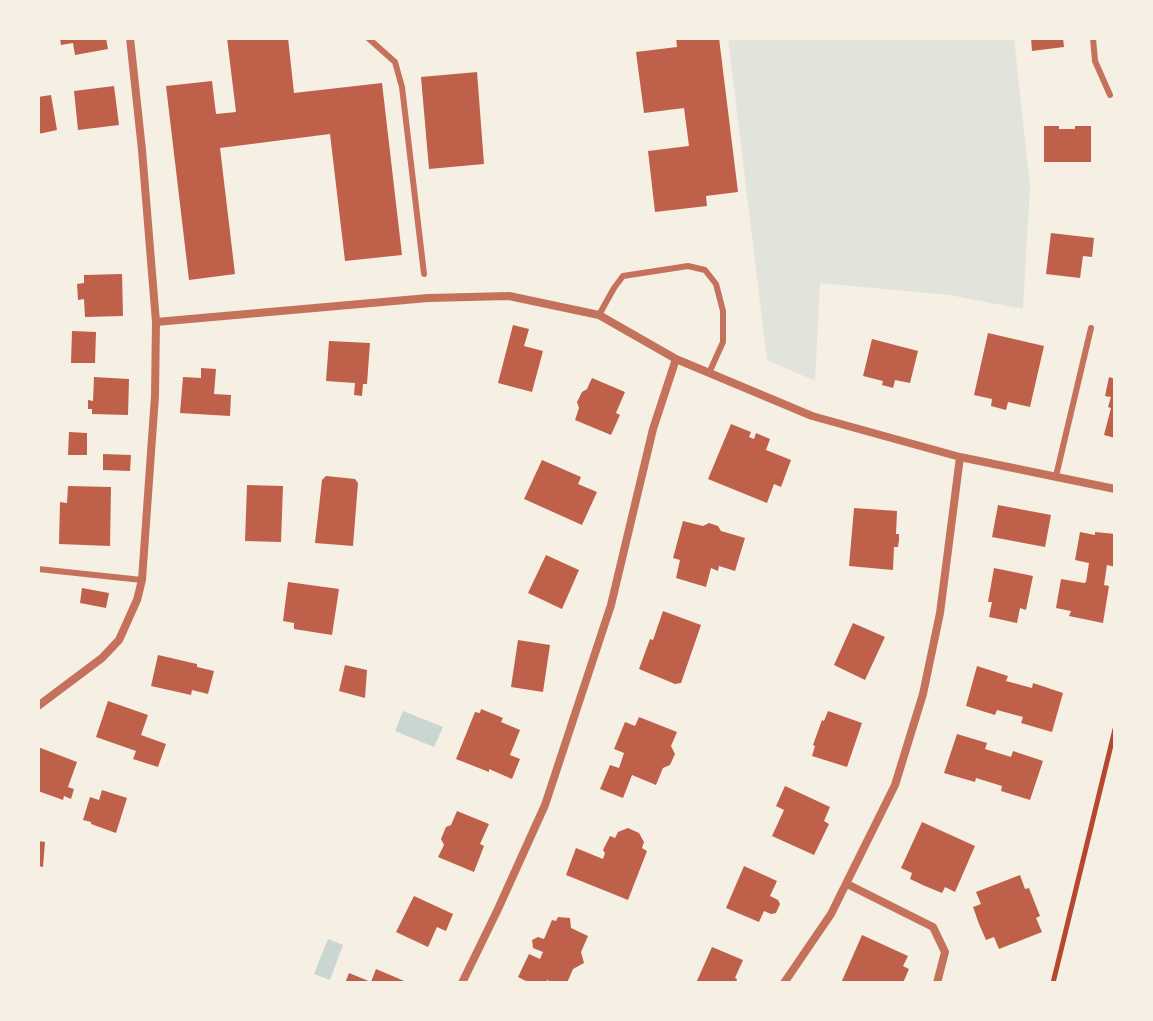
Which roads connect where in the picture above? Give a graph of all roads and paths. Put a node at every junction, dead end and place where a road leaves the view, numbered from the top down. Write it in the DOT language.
graph roads {
  1 [pos="130,38"];
  2 [pos="368,38"];
  3 [pos="1093,38"];
  4 [pos="1110,95"];
  5 [pos="424,274"];
  6 [pos="599,315"];
  7 [pos="156,322"];
  8 [pos="1091,328"];
  9 [pos="676,359"];
  10 [pos="709,373"];
  11 [pos="960,457"];
  12 [pos="1056,476"];
  13 [pos="1115,489"];
  14 [pos="38,569"];
  15 [pos="142,580"];
  16 [pos="38,706"];
  17 [pos="1115,729"];
  18 [pos="847,884"];
  19 [pos="462,983"];
  20 [pos="784,983"];
  21 [pos="937,983"];
  22 [pos="1053,983"];
  1 -- 7 [label="street"];
  2 -- 5 [label="lane"];
  3 -- 4 [label="lane"];
  6 -- 7 [label="street"];
  6 -- 9 [label="street"];
  6 -- 10 [label="lane"];
  7 -- 15 [label="street"];
  8 -- 12 [label="lane"];
  9 -- 10 [label="street"];
  9 -- 19 [label="street"];
  10 -- 11 [label="street"];
  11 -- 12 [label="street"];
  11 -- 18 [label="street"];
  12 -- 13 [label="street"];
  14 -- 15 [label="lane"];
  15 -- 16 [label="street"];
  17 -- 22 [label="path"];
  18 -- 20 [label="street"];
  18 -- 21 [label="street"];
}
